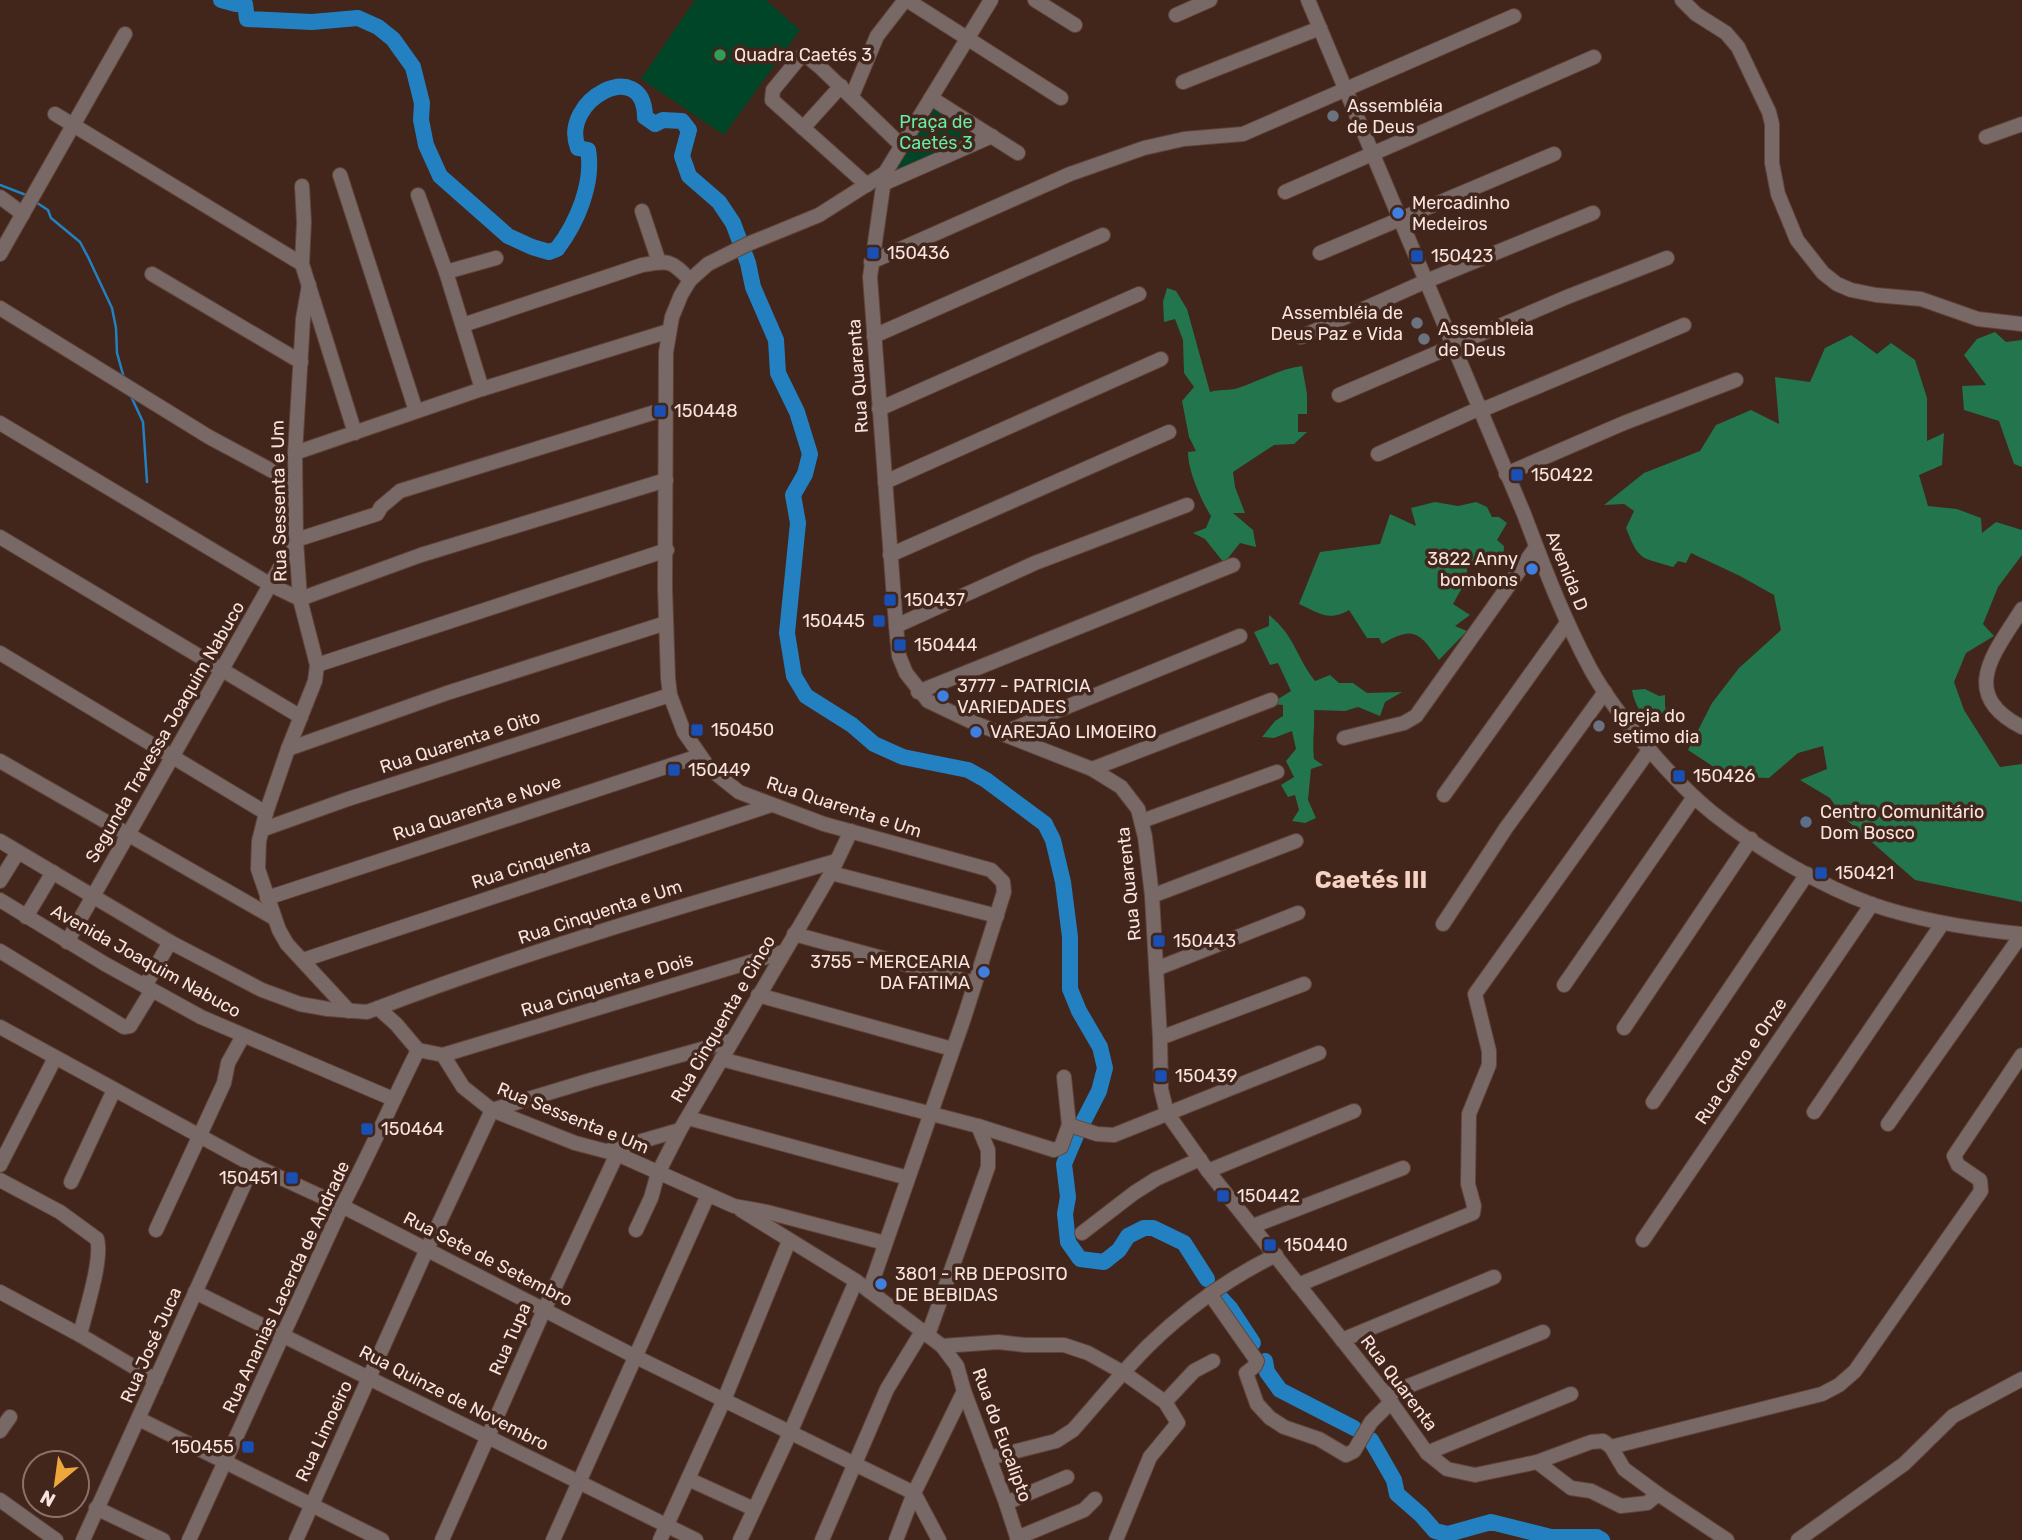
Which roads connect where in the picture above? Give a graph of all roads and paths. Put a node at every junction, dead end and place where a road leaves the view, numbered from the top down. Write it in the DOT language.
graph roads {
  1 [pos="906,0"];
  2 [pos="991,0"];
  3 [pos="1035,0"];
  4 [pos="1210,0"];
  5 [pos="1308,0"];
  6 [pos="1682,0"];
  7 [pos="1176,15"];
  8 [pos="1514,16"];
  9 [pos="1075,25"];
  10 [pos="1320,28"];
  11 [pos="125,34"];
  12 [pos="968,38"];
  13 [pos="1594,57"];
  14 [pos="1183,82"];
  15 [pos="1344,90"];
  16 [pos="846,91"];
  17 [pos="1061,98"];
  18 [pos="931,99"];
  19 [pos="55,114"];
  20 [pos="74,124"];
  21 [pos="2022,124"];
  22 [pos="803,128"];
  23 [pos="992,136"];
  24 [pos="1986,137"];
  25 [pos="902,146"];
  26 [pos="1018,153"];
  27 [pos="1554,154"];
  28 [pos="1372,155"];
  29 [pos="340,175"];
  30 [pos="878,180"];
  31 [pos="302,186"];
  32 [pos="1285,192"];
  33 [pos="418,195"];
  34 [pos="0,197"];
  35 [pos="27,206"];
  36 [pos="642,211"];
  37 [pos="1593,212"];
  38 [pos="1400,219"];
  39 [pos="1103,235"];
  40 [pos="1320,253"];
  41 [pos="0,254"];
  42 [pos="496,258"];
  43 [pos="1667,258"];
  44 [pos="659,262"];
  45 [pos="871,262"];
  46 [pos="302,264"];
  47 [pos="446,272"];
  48 [pos="152,274"];
  49 [pos="690,280"];
  50 [pos="1424,282"];
  51 [pos="309,285"];
  52 [pos="1139,294"];
  53 [pos="0,308"];
  54 [pos="2022,324"];
  55 [pos="463,325"];
  56 [pos="1684,325"];
  57 [pos="669,331"];
  58 [pos="874,336"];
  59 [pos="1301,337"];
  60 [pos="1452,347"];
  61 [pos="1161,359"];
  62 [pos="301,362"];
  63 [pos="1736,380"];
  64 [pos="482,389"];
  65 [pos="1339,395"];
  66 [pos="666,409"];
  67 [pos="879,409"];
  68 [pos="1478,409"];
  69 [pos="416,411"];
  70 [pos="0,423"];
  71 [pos="1169,432"];
  72 [pos="355,433"];
  73 [pos="295,453"];
  74 [pos="1378,454"];
  75 [pos="1506,474"];
  76 [pos="666,480"];
  77 [pos="885,482"];
  78 [pos="295,483"];
  79 [pos="1187,505"];
  80 [pos="0,537"];
  81 [pos="296,540"];
  82 [pos="1536,547"];
  83 [pos="667,550"];
  84 [pos="890,555"];
  85 [pos="1233,565"];
  86 [pos="271,585"];
  87 [pos="300,599"];
  88 [pos="2022,609"];
  89 [pos="666,623"];
  90 [pos="1567,623"];
  91 [pos="896,626"];
  92 [pos="1240,636"];
  93 [pos="0,653"];
  94 [pos="317,665"];
  95 [pos="221,671"];
  96 [pos="918,692"];
  97 [pos="1605,692"];
  98 [pos="670,695"];
  99 [pos="1271,700"];
  100 [pos="301,718"];
  101 [pos="2022,727"];
  102 [pos="1003,733"];
  103 [pos="1344,738"];
  104 [pos="1650,748"];
  105 [pos="288,749"];
  106 [pos="699,756"];
  107 [pos="172,757"];
  108 [pos="0,761"];
  109 [pos="1092,769"];
  110 [pos="1277,772"];
  111 [pos="1444,796"];
  112 [pos="1694,797"];
  113 [pos="771,805"];
  114 [pos="266,813"];
  115 [pos="1142,821"];
  116 [pos="264,829"];
  117 [pos="851,831"];
  118 [pos="129,834"];
  119 [pos="1751,839"];
  120 [pos="0,841"];
  121 [pos="1296,841"];
  122 [pos="18,852"];
  123 [pos="834,867"];
  124 [pos="53,872"];
  125 [pos="1807,874"];
  126 [pos="0,881"];
  127 [pos="93,895"];
  128 [pos="1152,896"];
  129 [pos="267,898"];
  130 [pos="0,900"];
  131 [pos="1872,904"];
  132 [pos="1298,913"];
  133 [pos="997,916"];
  134 [pos="26,917"];
  135 [pos="274,918"];
  136 [pos="1942,923"];
  137 [pos="1443,924"];
  138 [pos="794,934"];
  139 [pos="2022,934"];
  140 [pos="66,942"];
  141 [pos="170,942"];
  142 [pos="0,951"];
  143 [pos="783,952"];
  144 [pos="303,960"];
  145 [pos="1156,969"];
  146 [pos="974,983"];
  147 [pos="1304,984"];
  148 [pos="1564,985"];
  149 [pos="149,988"];
  150 [pos="758,995"];
  151 [pos="378,1008"];
  152 [pos="349,1011"];
  153 [pos="0,1027"];
  154 [pos="1624,1028"];
  155 [pos="243,1036"];
  156 [pos="1160,1038"];
  157 [pos="731,1041"];
  158 [pos="952,1049"];
  159 [pos="418,1050"];
  160 [pos="1319,1053"];
  161 [pos="443,1055"];
  162 [pos="2022,1055"];
  163 [pos="55,1058"];
  164 [pos="721,1059"];
  165 [pos="1064,1077"];
  166 [pos="114,1090"];
  167 [pos="393,1100"];
  168 [pos="1653,1102"];
  169 [pos="492,1111"];
  170 [pos="1354,1111"];
  171 [pos="1167,1112"];
  172 [pos="1814,1112"];
  173 [pos="930,1114"];
  174 [pos="684,1124"];
  175 [pos="1888,1124"];
  176 [pos="1069,1125"];
  177 [pos="978,1126"];
  178 [pos="199,1135"];
  179 [pos="612,1153"];
  180 [pos="0,1165"];
  181 [pos="253,1165"];
  182 [pos="1204,1165"];
  183 [pos="1403,1168"];
  184 [pos="658,1173"];
  185 [pos="908,1178"];
  186 [pos="0,1180"];
  187 [pos="71,1182"];
  188 [pos="708,1195"];
  189 [pos="342,1206"];
  190 [pos="734,1206"];
  191 [pos="1253,1226"];
  192 [pos="156,1230"];
  193 [pos="636,1230"];
  194 [pos="1082,1233"];
  195 [pos="1643,1240"];
  196 [pos="789,1241"];
  197 [pos="885,1243"];
  198 [pos="427,1249"];
  199 [pos="1276,1255"];
  200 [pos="1494,1277"];
  201 [pos="856,1281"];
  202 [pos="1298,1285"];
  203 [pos="869,1291"];
  204 [pos="0,1292"];
  205 [pos="195,1292"];
  206 [pos="1210,1294"];
  207 [pos="544,1310"];
  208 [pos="926,1332"];
  209 [pos="1543,1332"];
  210 [pos="283,1334"];
  211 [pos="80,1335"];
  212 [pos="1342,1340"];
  213 [pos="942,1346"];
  214 [pos="636,1357"];
  215 [pos="1213,1361"];
  216 [pos="1124,1373"];
  217 [pos="371,1377"];
  218 [pos="2022,1379"];
  219 [pos="156,1380"];
  220 [pos="964,1391"];
  221 [pos="1571,1394"];
  222 [pos="1388,1399"];
  223 [pos="724,1400"];
  224 [pos="1165,1402"];
  225 [pos="10,1417"];
  226 [pos="139,1419"];
  227 [pos="0,1431"];
  228 [pos="790,1433"];
  229 [pos="488,1437"];
  230 [pos="1611,1447"];
  231 [pos="1427,1453"];
  232 [pos="989,1458"];
  233 [pos="226,1462"];
  234 [pos="856,1462"];
  235 [pos="1537,1462"];
  236 [pos="1067,1477"];
  237 [pos="688,1479"];
  238 [pos="580,1483"];
  239 [pos="914,1493"];
  240 [pos="1658,1494"];
  241 [pos="1095,1499"];
  242 [pos="0,1500"];
  243 [pos="1006,1503"];
  244 [pos="312,1504"];
  245 [pos="96,1507"];
  246 [pos="754,1508"];
  247 [pos="667,1525"];
  248 [pos="1017,1539"];
  249 [pos="56,1540"];
  250 [pos="83,1540"];
  251 [pos="163,1540"];
  252 [pos="189,1540"];
  253 [pos="296,1540"];
  254 [pos="382,1540"];
  255 [pos="442,1540"];
  256 [pos="553,1540"];
  257 [pos="660,1540"];
  258 [pos="696,1540"];
  259 [pos="740,1540"];
  260 [pos="822,1540"];
  261 [pos="896,1540"];
  262 [pos="939,1540"];
  263 [pos="1116,1540"];
  264 [pos="1727,1540"];
  265 [pos="1798,1540"];
  1 -- 12 [label="street"];
  1 -- 16 [label="street"];
  2 -- 12 [label="street, Rua Quarenta"];
  3 -- 9 [label="street"];
  4 -- 7 [label="street"];
  5 -- 10 [label="street, Avenida D"];
  6 -- 54 [label="street"];
  8 -- 15 [label="street"];
  10 -- 14 [label="street"];
  10 -- 15 [label="street, Avenida D"];
  11 -- 20 [label="street"];
  12 -- 17 [label="street"];
  12 -- 18 [label="street, Rua Quarenta"];
  13 -- 28 [label="street"];
  15 -- 28 [label="street, Avenida D"];
  15 -- 45 [label="street"];
  16 -- 22 [label="street"];
  16 -- 22 [label="street"];
  16 -- 25 [label="street"];
  18 -- 23 [label="street"];
  18 -- 25 [label="street, Rua Quarenta"];
  19 -- 20 [label="street"];
  20 -- 35 [label="street"];
  20 -- 46 [label="street"];
  21 -- 24 [label="street"];
  22 -- 30 [label="street"];
  23 -- 26 [label="street"];
  23 -- 30 [label="street, Rua Quarenta e Um"];
  25 -- 30 [label="street, Rua Quarenta"];
  27 -- 38 [label="street"];
  28 -- 32 [label="street"];
  28 -- 38 [label="street, Avenida D"];
  29 -- 69 [label="street"];
  30 -- 45 [label="street, Rua Quarenta"];
  30 -- 49 [label="street, Rua Quarenta e Um"];
  31 -- 46 [label="street, Rua Sessenta e Um"];
  33 -- 47 [label="street"];
  34 -- 35 [label="street"];
  35 -- 41 [label="street"];
  36 -- 44 [label="street"];
  37 -- 50 [label="street"];
  38 -- 40 [label="street"];
  38 -- 50 [label="street, Avenida D"];
  39 -- 58 [label="street"];
  42 -- 47 [label="street"];
  43 -- 60 [label="street"];
  44 -- 49 [label="street"];
  44 -- 55 [label="street"];
  45 -- 58 [label="street, Rua Quarenta"];
  46 -- 51 [label="street, Rua Sessenta e Um"];
  47 -- 55 [label="street"];
  48 -- 62 [label="street"];
  49 -- 57 [label="street, Rua Quarenta e Um"];
  50 -- 59 [label="street"];
  50 -- 60 [label="street, Avenida D"];
  51 -- 62 [label="street, Rua Sessenta e Um"];
  51 -- 72 [label="street"];
  52 -- 67 [label="street"];
  53 -- 78 [label="street"];
  55 -- 64 [label="street"];
  56 -- 68 [label="street"];
  57 -- 64 [label="street"];
  57 -- 66 [label="street, Rua Quarenta e Um"];
  58 -- 67 [label="street, Rua Quarenta"];
  60 -- 65 [label="street"];
  60 -- 68 [label="street, Avenida D"];
  61 -- 77 [label="street"];
  62 -- 73 [label="street, Rua Sessenta e Um"];
  63 -- 75 [label="street"];
  64 -- 69 [label="street"];
  66 -- 76 [label="street, Rua Quarenta e Um"];
  66 -- 81 [label="street"];
  67 -- 77 [label="street, Rua Quarenta"];
  68 -- 74 [label="street"];
  68 -- 75 [label="street, Avenida D"];
  69 -- 72 [label="street"];
  70 -- 86 [label="street"];
  71 -- 84 [label="street"];
  72 -- 73 [label="street"];
  73 -- 78 [label="street, Rua Sessenta e Um"];
  75 -- 82 [label="street, Avenida D"];
  76 -- 83 [label="street, Rua Quarenta e Um"];
  76 -- 87 [label="street"];
  77 -- 84 [label="street, Rua Quarenta"];
  78 -- 81 [label="street, Rua Sessenta e Um"];
  79 -- 91 [label="street"];
  80 -- 95 [label="street"];
  81 -- 86 [label="street, Segunda Travessa Joaquim Nabuco"];
  81 -- 87 [label="street, Rua Sessenta e Um"];
  82 -- 90 [label="street, Avenida D"];
  82 -- 103 [label="street"];
  83 -- 89 [label="street, Rua Quarenta e Um"];
  83 -- 94 [label="street"];
  84 -- 91 [label="street, Rua Quarenta"];
  85 -- 96 [label="street"];
  86 -- 87 [label="street"];
  86 -- 95 [label="street, Segunda Travessa Joaquim Nabuco"];
  87 -- 94 [label="street, Rua Sessenta e Um"];
  88 -- 101 [label="street"];
  89 -- 98 [label="street, Rua Quarenta e Um"];
  89 -- 105 [label="street"];
  90 -- 97 [label="street, Avenida D"];
  90 -- 111 [label="street"];
  91 -- 96 [label="street, Rua Quarenta"];
  92 -- 102 [label="street"];
  93 -- 107 [label="street"];
  94 -- 100 [label="street, Rua Sessenta e Um"];
  95 -- 100 [label="street"];
  95 -- 107 [label="street, Segunda Travessa Joaquim Nabuco"];
  96 -- 102 [label="street, Rua Quarenta"];
  97 -- 104 [label="street, Avenida D"];
  97 -- 137 [label="street"];
  98 -- 106 [label="street, Rua Quarenta e Um"];
  98 -- 116 [label="street, Rua Quarenta e Oito"];
  99 -- 109 [label="street"];
  100 -- 105 [label="street, Rua Sessenta e Um"];
  102 -- 109 [label="street, Rua Quarenta"];
  104 -- 112 [label="street, Avenida D"];
  104 -- 202 [label="street"];
  105 -- 114 [label="street, Rua Sessenta e Um"];
  106 -- 113 [label="street, Rua Quarenta e Um"];
  106 -- 129 [label="street, Rua Quarenta e Nove"];
  107 -- 114 [label="street"];
  107 -- 118 [label="street, Segunda Travessa Joaquim Nabuco"];
  108 -- 118 [label="street"];
  109 -- 115 [label="street, Rua Quarenta"];
  110 -- 115 [label="street"];
  112 -- 119 [label="street, Avenida D"];
  112 -- 148 [label="street"];
  113 -- 117 [label="street, Rua Quarenta e Um"];
  113 -- 144 [label="street, Rua Cinquenta"];
  114 -- 116 [label="street, Rua Sessenta e Um"];
  115 -- 128 [label="street, Rua Quarenta"];
  116 -- 129 [label="street, Rua Sessenta e Um"];
  117 -- 123 [label="street, Rua Cinquenta e Cinco"];
  117 -- 133 [label="street, Rua Quarenta e Um"];
  118 -- 127 [label="street, Segunda Travessa Joaquim Nabuco"];
  118 -- 135 [label="street"];
  119 -- 125 [label="street, Avenida D"];
  119 -- 154 [label="street"];
  120 -- 122 [label="street"];
  121 -- 128 [label="street"];
  122 -- 124 [label="street"];
  122 -- 126 [label="street"];
  123 -- 133 [label="street"];
  123 -- 138 [label="street, Rua Cinquenta e Cinco"];
  123 -- 151 [label="street, Rua Cinquenta e Um"];
  124 -- 127 [label="street"];
  124 -- 134 [label="street"];
  125 -- 131 [label="street, Avenida D"];
  125 -- 168 [label="street"];
  127 -- 140 [label="street, Segunda Travessa Joaquim Nabuco"];
  127 -- 141 [label="street"];
  128 -- 145 [label="street, Rua Quarenta"];
  129 -- 135 [label="street, Rua Sessenta e Um"];
  130 -- 134 [label="street, Avenida Joaquim Nabuco"];
  131 -- 136 [label="street, Avenida D"];
  131 -- 195 [label="street, Rua Cento e Onze"];
  132 -- 145 [label="street"];
  133 -- 146 [label="street, Rua Quarenta e Um"];
  134 -- 140 [label="street, Avenida Joaquim Nabuco"];
  135 -- 144 [label="street, Rua Sessenta e Um"];
  136 -- 139 [label="street, Avenida D"];
  136 -- 172 [label="street"];
  138 -- 143 [label="street, Rua Cinquenta e Cinco"];
  138 -- 146 [label="street"];
  139 -- 175 [label="street"];
  140 -- 149 [label="street, Avenida Joaquim Nabuco"];
  141 -- 149 [label="street"];
  141 -- 152 [label="street"];
  142 -- 149 [label="street"];
  143 -- 150 [label="street, Rua Cinquenta e Cinco"];
  143 -- 161 [label="street, Rua Cinquenta e Dois"];
  144 -- 152 [label="street, Rua Sessenta e Um"];
  145 -- 156 [label="street, Rua Quarenta"];
  146 -- 158 [label="street, Rua Quarenta e Um"];
  147 -- 156 [label="street"];
  149 -- 155 [label="street, Avenida Joaquim Nabuco"];
  150 -- 157 [label="street, Rua Cinquenta e Cinco"];
  150 -- 158 [label="street"];
  151 -- 152 [label="street"];
  151 -- 159 [label="street"];
  153 -- 163 [label="street, Rua Sete de Setembro"];
  155 -- 167 [label="street, Avenida Joaquim Nabuco"];
  155 -- 178 [label="street"];
  156 -- 171 [label="street, Rua Quarenta"];
  157 -- 164 [label="street, Rua Cinquenta e Cinco"];
  157 -- 169 [label="street"];
  158 -- 173 [label="street, Rua Quarenta e Um"];
  159 -- 161 [label="street"];
  159 -- 167 [label="street, Rua Ananias Lacerda de Andrade"];
  160 -- 171 [label="street"];
  161 -- 169 [label="street, Rua Sessenta e Um"];
  162 -- 230 [label="street"];
  163 -- 166 [label="street, Rua Sete de Setembro"];
  163 -- 180 [label="street"];
  164 -- 173 [label="street"];
  164 -- 174 [label="street, Rua Cinquenta e Cinco"];
  165 -- 176 [label="street"];
  166 -- 178 [label="street, Rua Sete de Setembro"];
  166 -- 187 [label="street"];
  167 -- 189 [label="street, Rua Ananias Lacerda de Andrade"];
  169 -- 179 [label="street, Rua Sessenta e Um"];
  169 -- 198 [label="street, Rua Limoeiro"];
  170 -- 182 [label="street"];
  171 -- 176 [label="street"];
  171 -- 182 [label="street, Rua Quarenta"];
  173 -- 177 [label="street"];
  173 -- 185 [label="street, Rua Quarenta e Um"];
  174 -- 179 [label="street"];
  174 -- 184 [label="street, Rua Cinquenta e Cinco"];
  174 -- 185 [label="street"];
  176 -- 177 [label="street"];
  177 -- 208 [label="street"];
  178 -- 181 [label="street, Rua Sete de Setembro"];
  178 -- 192 [label="street"];
  179 -- 184 [label="street, Rua Sessenta e Um"];
  179 -- 207 [label="street, Rua Tupa"];
  181 -- 189 [label="street, Rua Sete de Setembro"];
  181 -- 205 [label="street, Rua José Juca"];
  182 -- 191 [label="street, Rua Quarenta"];
  182 -- 194 [label="street"];
  183 -- 191 [label="street"];
  184 -- 188 [label="street, Rua Sessenta e Um"];
  184 -- 193 [label="street, Rua Cinquenta e Cinco"];
  185 -- 197 [label="street, Rua Quarenta e Um"];
  186 -- 211 [label="street"];
  188 -- 190 [label="street, Rua Sessenta e Um"];
  188 -- 214 [label="street"];
  189 -- 198 [label="street, Rua Sete de Setembro"];
  189 -- 210 [label="street, Rua Ananias Lacerda de Andrade"];
  190 -- 196 [label="street, Rua do Eucalipto"];
  190 -- 197 [label="street, Rua Sessenta e Um"];
  191 -- 199 [label="street, Rua Quarenta"];
  196 -- 201 [label="street, Rua do Eucalipto"];
  196 -- 223 [label="street"];
  197 -- 203 [label="street, Rua Quarenta e Um"];
  198 -- 207 [label="street, Rua Sete de Setembro"];
  198 -- 217 [label="street, Rua Limoeiro"];
  199 -- 202 [label="street, Rua Quarenta"];
  199 -- 206 [label="street"];
  200 -- 212 [label="street"];
  201 -- 203 [label="street, Rua do Eucalipto"];
  201 -- 228 [label="street"];
  202 -- 212 [label="street, Rua Quarenta"];
  203 -- 208 [label="street, Rua do Eucalipto"];
  204 -- 211 [label="street"];
  205 -- 210 [label="street, Rua Quinze de Novembro"];
  205 -- 219 [label="street, Rua José Juca"];
  206 -- 216 [label="street"];
  206 -- 222 [label="street"];
  207 -- 214 [label="street, Rua Sete de Setembro"];
  207 -- 229 [label="street, Rua Tupa"];
  208 -- 213 [label="street, Rua do Eucalipto"];
  208 -- 234 [label="street"];
  209 -- 222 [label="street"];
  210 -- 217 [label="street, Rua Quinze de Novembro"];
  210 -- 233 [label="street, Rua Ananias Lacerda de Andrade"];
  211 -- 219 [label="street"];
  212 -- 222 [label="street, Rua Quarenta"];
  213 -- 216 [label="street"];
  213 -- 220 [label="street, Rua do Eucalipto"];
  214 -- 223 [label="street, Rua Sete de Setembro"];
  214 -- 238 [label="street"];
  215 -- 224 [label="street"];
  216 -- 224 [label="street"];
  216 -- 232 [label="street"];
  217 -- 229 [label="street, Rua Quinze de Novembro"];
  217 -- 244 [label="street, Rua Limoeiro"];
  218 -- 265 [label="street"];
  219 -- 226 [label="street, Rua José Juca"];
  220 -- 232 [label="street, Rua do Eucalipto"];
  220 -- 239 [label="street"];
  221 -- 231 [label="street"];
  222 -- 231 [label="street, Rua Quarenta"];
  223 -- 228 [label="street, Rua Sete de Setembro"];
  223 -- 237 [label="street"];
  224 -- 263 [label="street"];
  225 -- 227 [label="street"];
  226 -- 233 [label="street"];
  226 -- 245 [label="street, Rua José Juca"];
  228 -- 234 [label="street, Rua Sete de Setembro"];
  228 -- 246 [label="street"];
  229 -- 238 [label="street, Rua Quinze de Novembro"];
  229 -- 255 [label="street, Rua Tupa"];
  230 -- 235 [label="street"];
  230 -- 240 [label="street"];
  231 -- 235 [label="street, Rua Quarenta"];
  232 -- 243 [label="street, Rua do Eucalipto"];
  233 -- 244 [label="street"];
  233 -- 252 [label="street, Rua Ananias Lacerda de Andrade"];
  234 -- 239 [label="street, Rua Sete de Setembro"];
  234 -- 260 [label="street"];
  235 -- 240 [label="street"];
  236 -- 243 [label="street"];
  237 -- 246 [label="street"];
  237 -- 247 [label="street"];
  238 -- 247 [label="street, Rua Quinze de Novembro"];
  238 -- 256 [label="street"];
  239 -- 261 [label="street"];
  239 -- 262 [label="street"];
  240 -- 264 [label="street"];
  241 -- 248 [label="street"];
  242 -- 249 [label="street"];
  243 -- 248 [label="street, Rua do Eucalipto"];
  244 -- 253 [label="street, Rua Limoeiro"];
  244 -- 254 [label="street"];
  245 -- 250 [label="street, Rua José Juca"];
  245 -- 251 [label="street"];
  246 -- 259 [label="street"];
  247 -- 257 [label="street"];
  247 -- 258 [label="street, Rua Quinze de Novembro"];
}
